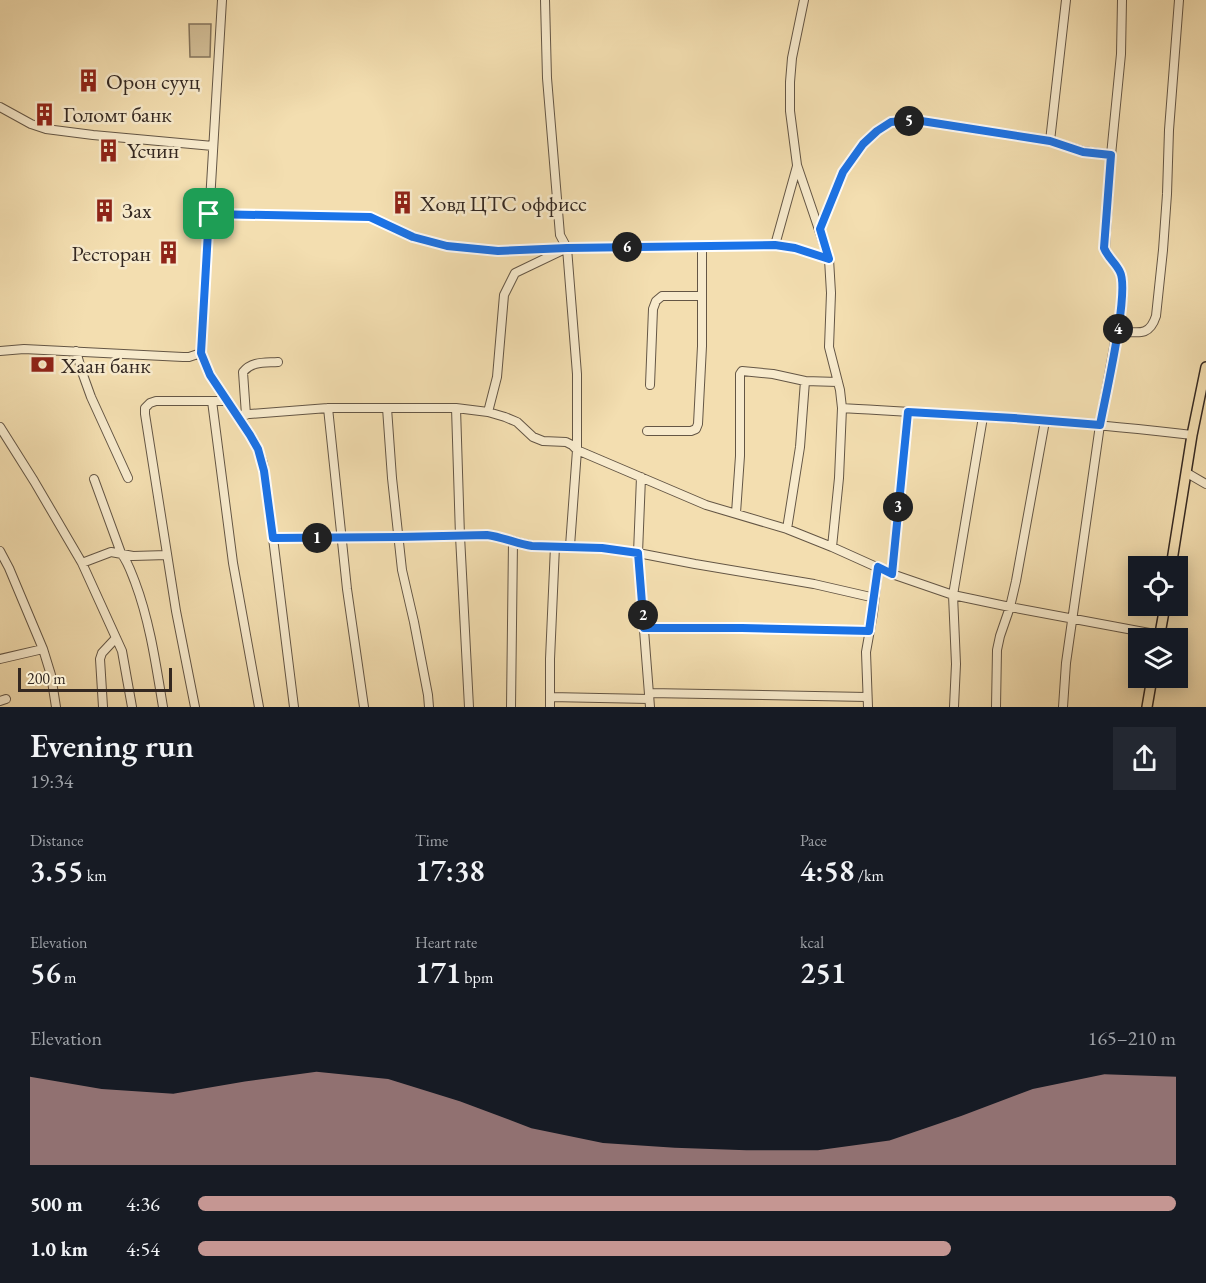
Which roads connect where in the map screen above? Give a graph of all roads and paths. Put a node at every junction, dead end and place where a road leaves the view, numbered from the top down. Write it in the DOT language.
graph roads {
  1 [pos="222,0"];
  2 [pos="545,0"];
  3 [pos="804,0"];
  4 [pos="1066,0"];
  5 [pos="1122,0"];
  6 [pos="1179,0"];
  7 [pos="0,107"];
  8 [pos="1050,141"];
  9 [pos="213,146"];
  10 [pos="1111,155"];
  11 [pos="797,165"];
  12 [pos="209,214"];
  13 [pos="820,229"];
  14 [pos="775,245"];
  15 [pos="702,246"];
  16 [pos="567,248"];
  17 [pos="829,259"];
  18 [pos="701,296"];
  19 [pos="1117,331"];
  20 [pos="0,351"];
  21 [pos="76,351"];
  22 [pos="201,353"];
  23 [pos="278,362"];
  24 [pos="1206,367"];
  25 [pos="805,381"];
  26 [pos="838,382"];
  27 [pos="650,385"];
  28 [pos="212,401"];
  29 [pos="227,401"];
  30 [pos="328,408"];
  31 [pos="387,408"];
  32 [pos="456,408"];
  33 [pos="842,408"];
  34 [pos="488,412"];
  35 [pos="908,412"];
  36 [pos="241,415"];
  37 [pos="983,417"];
  38 [pos="1045,421"];
  39 [pos="1100,425"];
  40 [pos="0,427"];
  41 [pos="647,431"];
  42 [pos="1192,435"];
  43 [pos="577,450"];
  44 [pos="1187,472"];
  45 [pos="641,477"];
  46 [pos="128,478"];
  47 [pos="94,479"];
  48 [pos="1206,484"];
  49 [pos="736,513"];
  50 [pos="787,529"];
  51 [pos="460,536"];
  52 [pos="399,537"];
  53 [pos="273,538"];
  54 [pos="341,538"];
  55 [pos="513,541"];
  56 [pos="555,546"];
  57 [pos="570,546"];
  58 [pos="832,547"];
  59 [pos="0,552"];
  60 [pos="121,553"];
  61 [pos="638,553"];
  62 [pos="167,555"];
  63 [pos="1173,556"];
  64 [pos="82,563"];
  65 [pos="878,567"];
  66 [pos="892,574"];
  67 [pos="953,595"];
  68 [pos="874,598"];
  69 [pos="1010,607"];
  70 [pos="1072,619"];
  71 [pos="644,628"];
  72 [pos="1128,630"];
  73 [pos="869,631"];
  74 [pos="116,638"];
  75 [pos="43,650"];
  76 [pos="0,660"];
  77 [pos="1150,688"];
  78 [pos="550,697"];
  79 [pos="867,698"];
  80 [pos="649,700"];
  81 [pos="56,707"];
  82 [pos="103,707"];
  83 [pos="132,707"];
  84 [pos="163,707"];
  85 [pos="195,707"];
  86 [pos="259,707"];
  87 [pos="294,707"];
  88 [pos="364,707"];
  89 [pos="429,707"];
  90 [pos="469,707"];
  91 [pos="511,707"];
  92 [pos="550,707"];
  93 [pos="868,707"];
  94 [pos="954,707"];
  95 [pos="996,707"];
  96 [pos="1063,707"];
  97 [pos="1147,707"];
  1 -- 9 [label="street"];
  2 -- 16 [label="street"];
  3 -- 11 [label="street"];
  4 -- 8 [label="street"];
  5 -- 10 [label="street"];
  6 -- 19 [label="street"];
  7 -- 9 [label="street"];
  8 -- 10 [label="street"];
  8 -- 13 [label="street"];
  9 -- 12 [label="street"];
  10 -- 19 [label="street"];
  11 -- 13 [label="street"];
  11 -- 14 [label="street"];
  12 -- 16 [label="street"];
  12 -- 22 [label="street"];
  13 -- 17 [label="street"];
  14 -- 15 [label="street"];
  14 -- 17 [label="street"];
  15 -- 16 [label="street"];
  15 -- 18 [label="street"];
  16 -- 34 [label="street"];
  16 -- 43 [label="street"];
  17 -- 26 [label="street"];
  18 -- 27 [label="street"];
  18 -- 41 [label="street"];
  19 -- 39 [label="street"];
  20 -- 21 [label="street"];
  21 -- 22 [label="street"];
  21 -- 46 [label="street"];
  22 -- 29 [label="street"];
  23 -- 36 [label="street"];
  24 -- 42 [label="main road"];
  25 -- 26 [label="street"];
  25 -- 49 [label="street"];
  25 -- 50 [label="street"];
  26 -- 33 [label="street"];
  28 -- 29 [label="street"];
  28 -- 62 [label="street"];
  28 -- 86 [label="street"];
  29 -- 36 [label="street"];
  30 -- 31 [label="street"];
  30 -- 36 [label="street"];
  30 -- 54 [label="street"];
  31 -- 32 [label="street"];
  31 -- 52 [label="street"];
  32 -- 34 [label="street"];
  32 -- 51 [label="street"];
  33 -- 35 [label="street"];
  33 -- 58 [label="street"];
  34 -- 43 [label="street"];
  35 -- 37 [label="street"];
  35 -- 66 [label="street"];
  36 -- 53 [label="street"];
  37 -- 38 [label="street"];
  37 -- 67 [label="street"];
  38 -- 39 [label="street"];
  38 -- 69 [label="street"];
  39 -- 42 [label="street"];
  39 -- 70 [label="street"];
  40 -- 64 [label="street"];
  42 -- 44 [label="main road"];
  43 -- 45 [label="street"];
  43 -- 57 [label="street"];
  44 -- 48 [label="street"];
  44 -- 63 [label="main road"];
  45 -- 49 [label="street"];
  45 -- 61 [label="street"];
  47 -- 60 [label="street"];
  49 -- 50 [label="street"];
  50 -- 58 [label="street"];
  51 -- 52 [label="street"];
  51 -- 55 [label="street"];
  51 -- 90 [label="street"];
  52 -- 54 [label="street"];
  52 -- 89 [label="street"];
  53 -- 54 [label="street"];
  53 -- 87 [label="street"];
  54 -- 88 [label="street"];
  55 -- 56 [label="street"];
  55 -- 91 [label="street"];
  56 -- 57 [label="street"];
  56 -- 78 [label="street"];
  57 -- 61 [label="street"];
  58 -- 65 [label="street"];
  59 -- 75 [label="street"];
  60 -- 62 [label="street"];
  60 -- 64 [label="street"];
  60 -- 84 [label="street"];
  61 -- 68 [label="street"];
  61 -- 71 [label="street"];
  62 -- 85 [label="street"];
  64 -- 74 [label="street"];
  65 -- 66 [label="street"];
  65 -- 68 [label="street"];
  66 -- 67 [label="street"];
  67 -- 69 [label="street"];
  67 -- 94 [label="street"];
  68 -- 73 [label="street"];
  69 -- 70 [label="street"];
  69 -- 95 [label="street"];
  70 -- 72 [label="street"];
  70 -- 96 [label="street"];
  71 -- 73 [label="street"];
  71 -- 80 [label="street"];
  73 -- 79 [label="street"];
  74 -- 82 [label="street"];
  74 -- 83 [label="street"];
  75 -- 76 [label="street"];
  75 -- 81 [label="street"];
  77 -- 97 [label="main road"];
  78 -- 80 [label="street"];
  78 -- 92 [label="street"];
  79 -- 80 [label="street"];
  79 -- 93 [label="street"];
}
